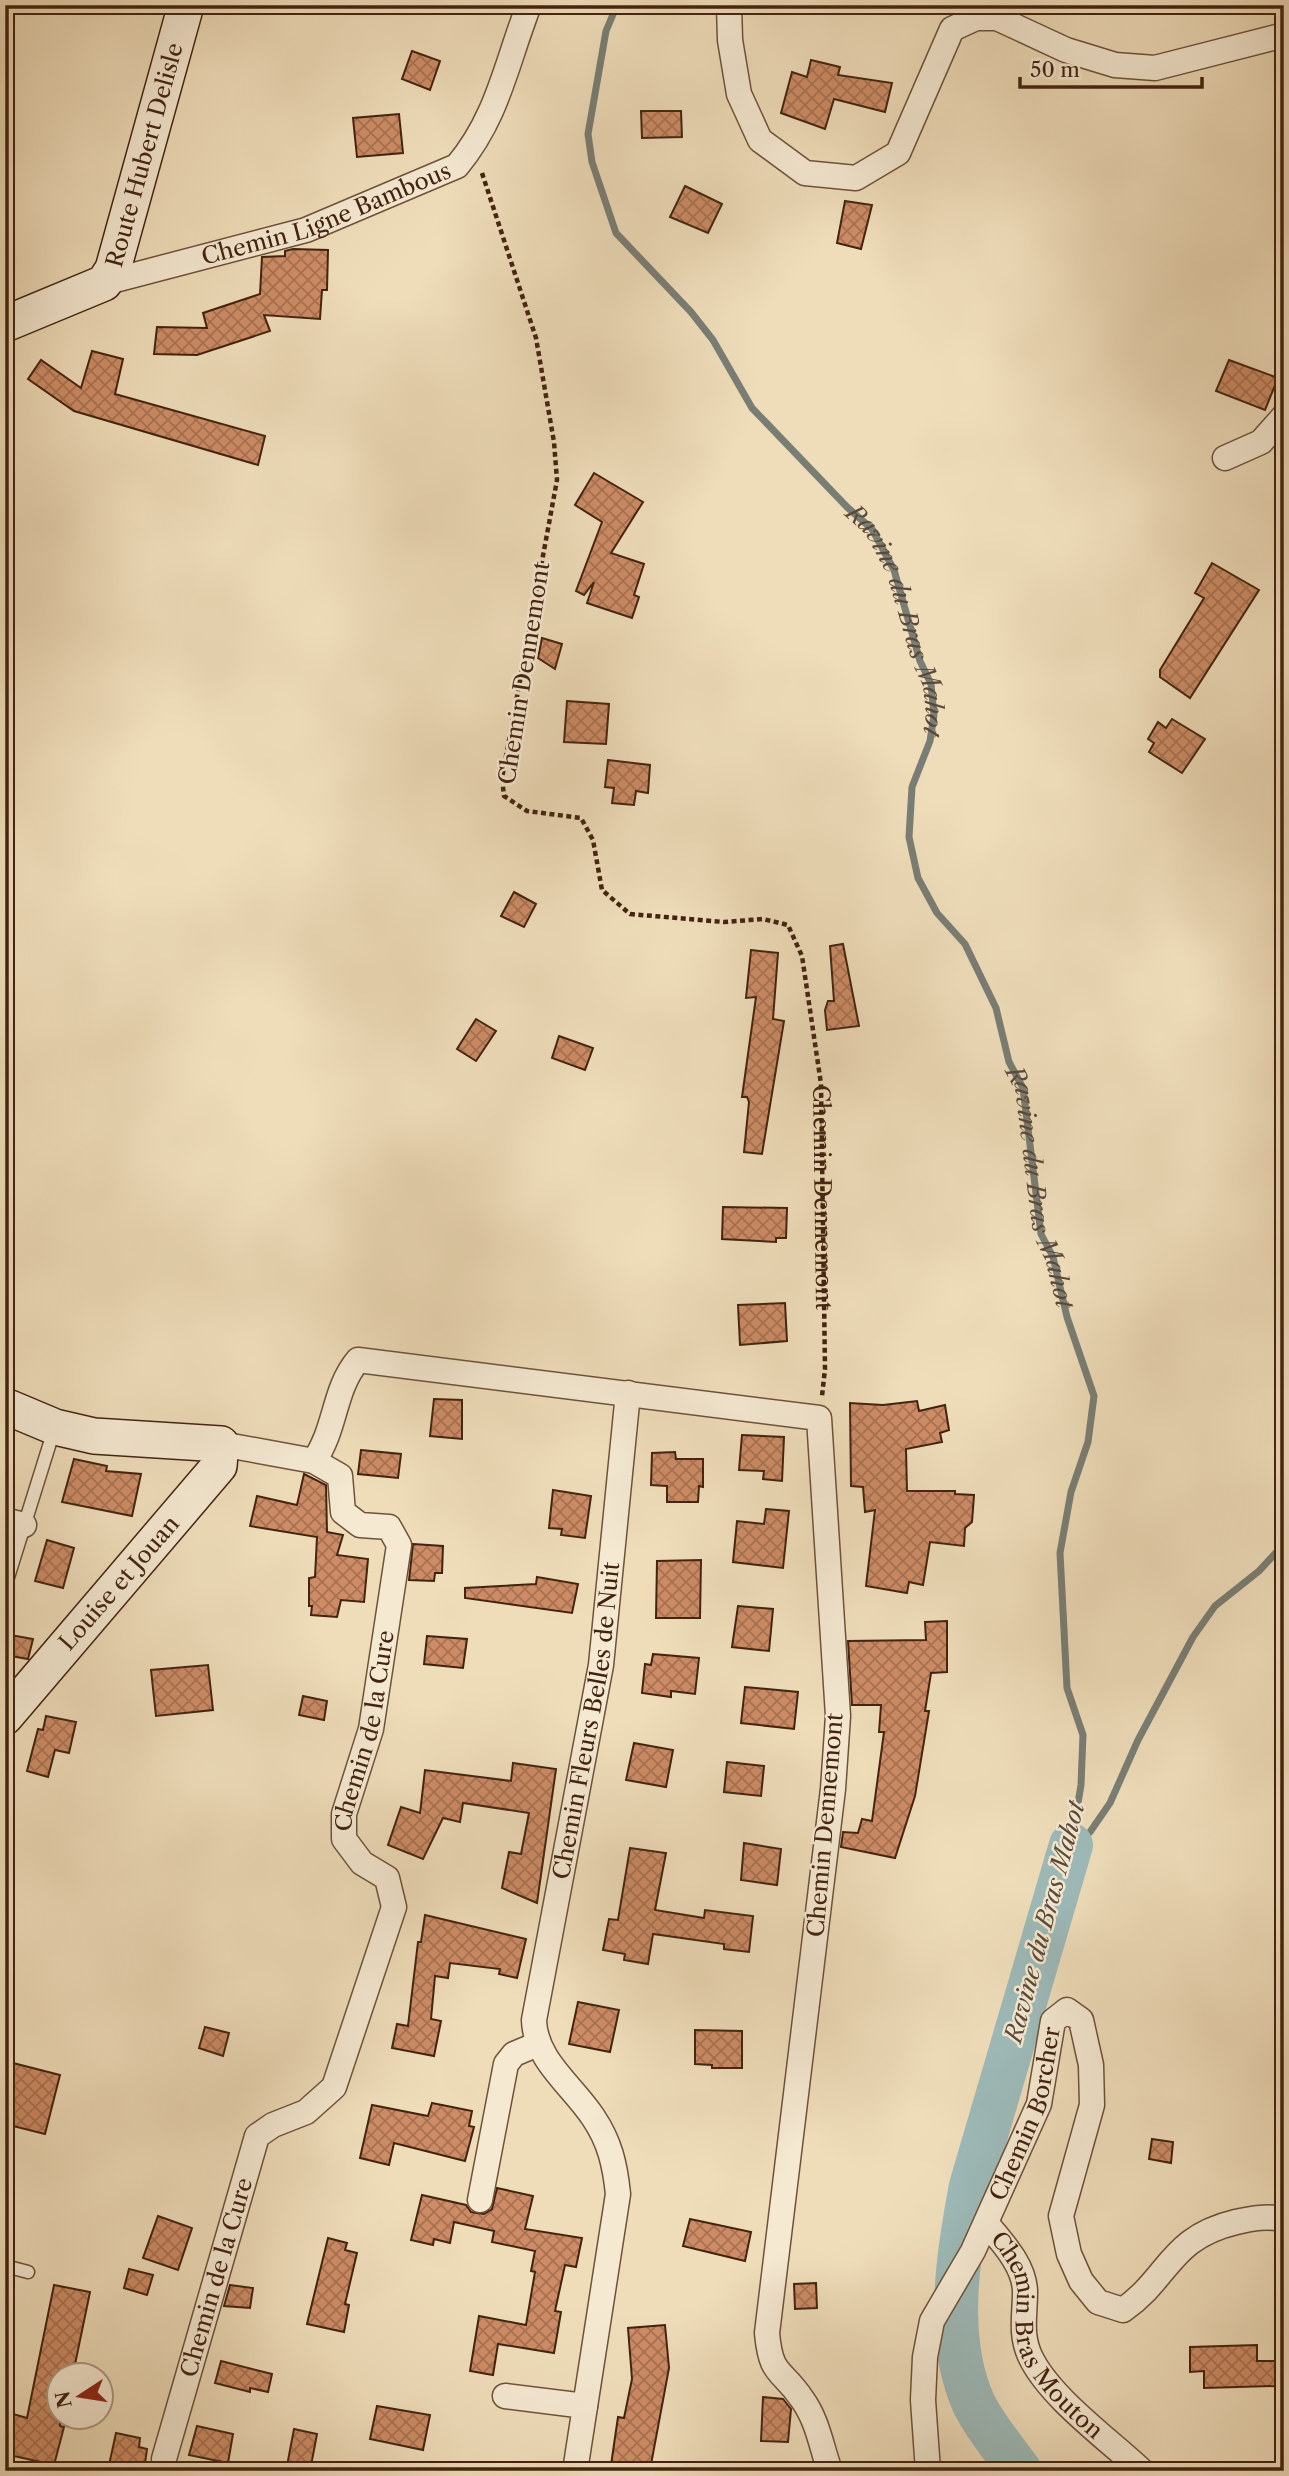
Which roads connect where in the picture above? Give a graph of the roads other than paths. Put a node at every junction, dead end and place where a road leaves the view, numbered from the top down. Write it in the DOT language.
graph roads {
  1 [pos="186,5"];
  2 [pos="529,5"];
  3 [pos="729,5"];
  4 [pos="1284,35"];
  5 [pos="104,283"];
  6 [pos="5,324"];
  7 [pos="1284,416"];
  8 [pos="1225,458"];
  9 [pos="628,1393"];
  10 [pos="5,1406"];
  11 [pos="55,1427"];
  12 [pos="221,1444"];
  13 [pos="314,1461"];
  14 [pos="14,1523"];
  15 [pos="5,1587"];
  16 [pos="5,1717"];
  17 [pos="538,2044"];
  18 [pos="480,2200"];
  19 [pos="1284,2219"];
  20 [pos="986,2223"];
  21 [pos="5,2266"];
  22 [pos="28,2272"];
  23 [pos="505,2396"];
  24 [pos="585,2406"];
  25 [pos="165,2471"];
  26 [pos="575,2471"];
  27 [pos="830,2471"];
  28 [pos="928,2471"];
  29 [pos="1142,2471"];
  1 -- 5 [label="main road, Route Hubert Delisle"];
  2 -- 5 [label="street, Chemin Ligne Bambous"];
  3 -- 4 [label="street"];
  5 -- 6 [label="main road, Route Hubert Delisle"];
  7 -- 8 [label="street"];
  9 -- 13 [label="street"];
  9 -- 17 [label="street, Chemin Fleurs Belles de Nuit"];
  9 -- 27 [label="street, Chemin Dennemont"];
  10 -- 11 [label="main road"];
  11 -- 12 [label="main road"];
  11 -- 14 [label="lane"];
  12 -- 13 [label="street, Chemin de la Cure"];
  12 -- 16 [label="main road, Louise et Jouan"];
  13 -- 25 [label="street, Chemin de la Cure"];
  14 -- 15 [label="lane"];
  17 -- 18 [label="street"];
  17 -- 24 [label="street"];
  19 -- 20 [label="street, Chemin Borcher"];
  20 -- 28 [label="street, Chemin Borcher"];
  20 -- 29 [label="street, Chemin Bras Mouton"];
  21 -- 22 [label="lane"];
  23 -- 24 [label="street"];
  24 -- 26 [label="street"];
}
